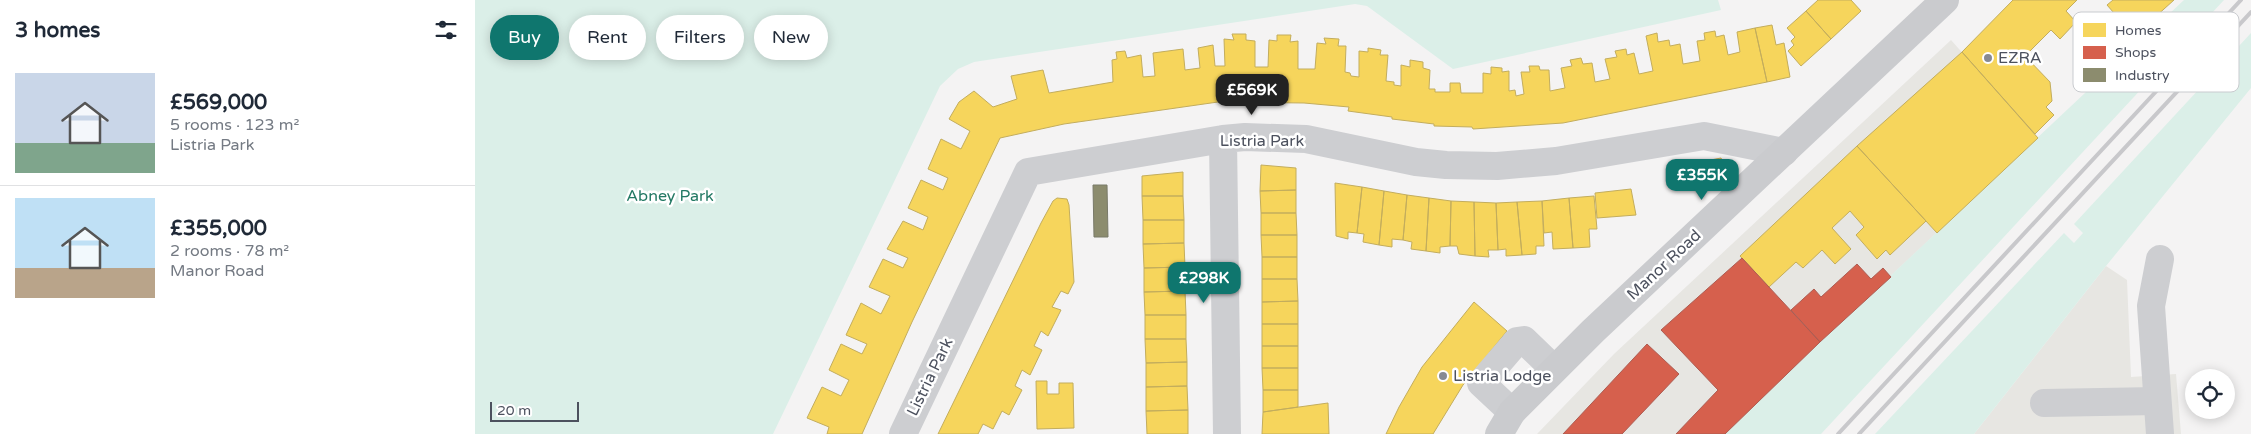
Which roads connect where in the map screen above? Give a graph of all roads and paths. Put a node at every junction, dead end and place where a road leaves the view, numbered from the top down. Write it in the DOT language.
graph roads {
  1 [pos="1945,0"];
  2 [pos="1223,139"];
  3 [pos="1784,152"];
  4 [pos="2160,259"];
  5 [pos="1554,369"];
  6 [pos="2157,400"];
  7 [pos="2045,403"];
  8 [pos="1505,423"];
  9 [pos="903,434"];
  10 [pos="1227,434"];
  11 [pos="2160,434"];
  1 -- 3 [label="main road, Manor Road"];
  2 -- 3 [label="street, Listria Park"];
  2 -- 9 [label="street, Listria Park"];
  2 -- 10 [label="street"];
  3 -- 5 [label="main road, Manor Road"];
  4 -- 6 [label="street"];
  5 -- 8 [label="main road, Manor Road"];
  5 -- 8 [label="street"];
  6 -- 7 [label="street"];
  6 -- 11 [label="street"];
}
